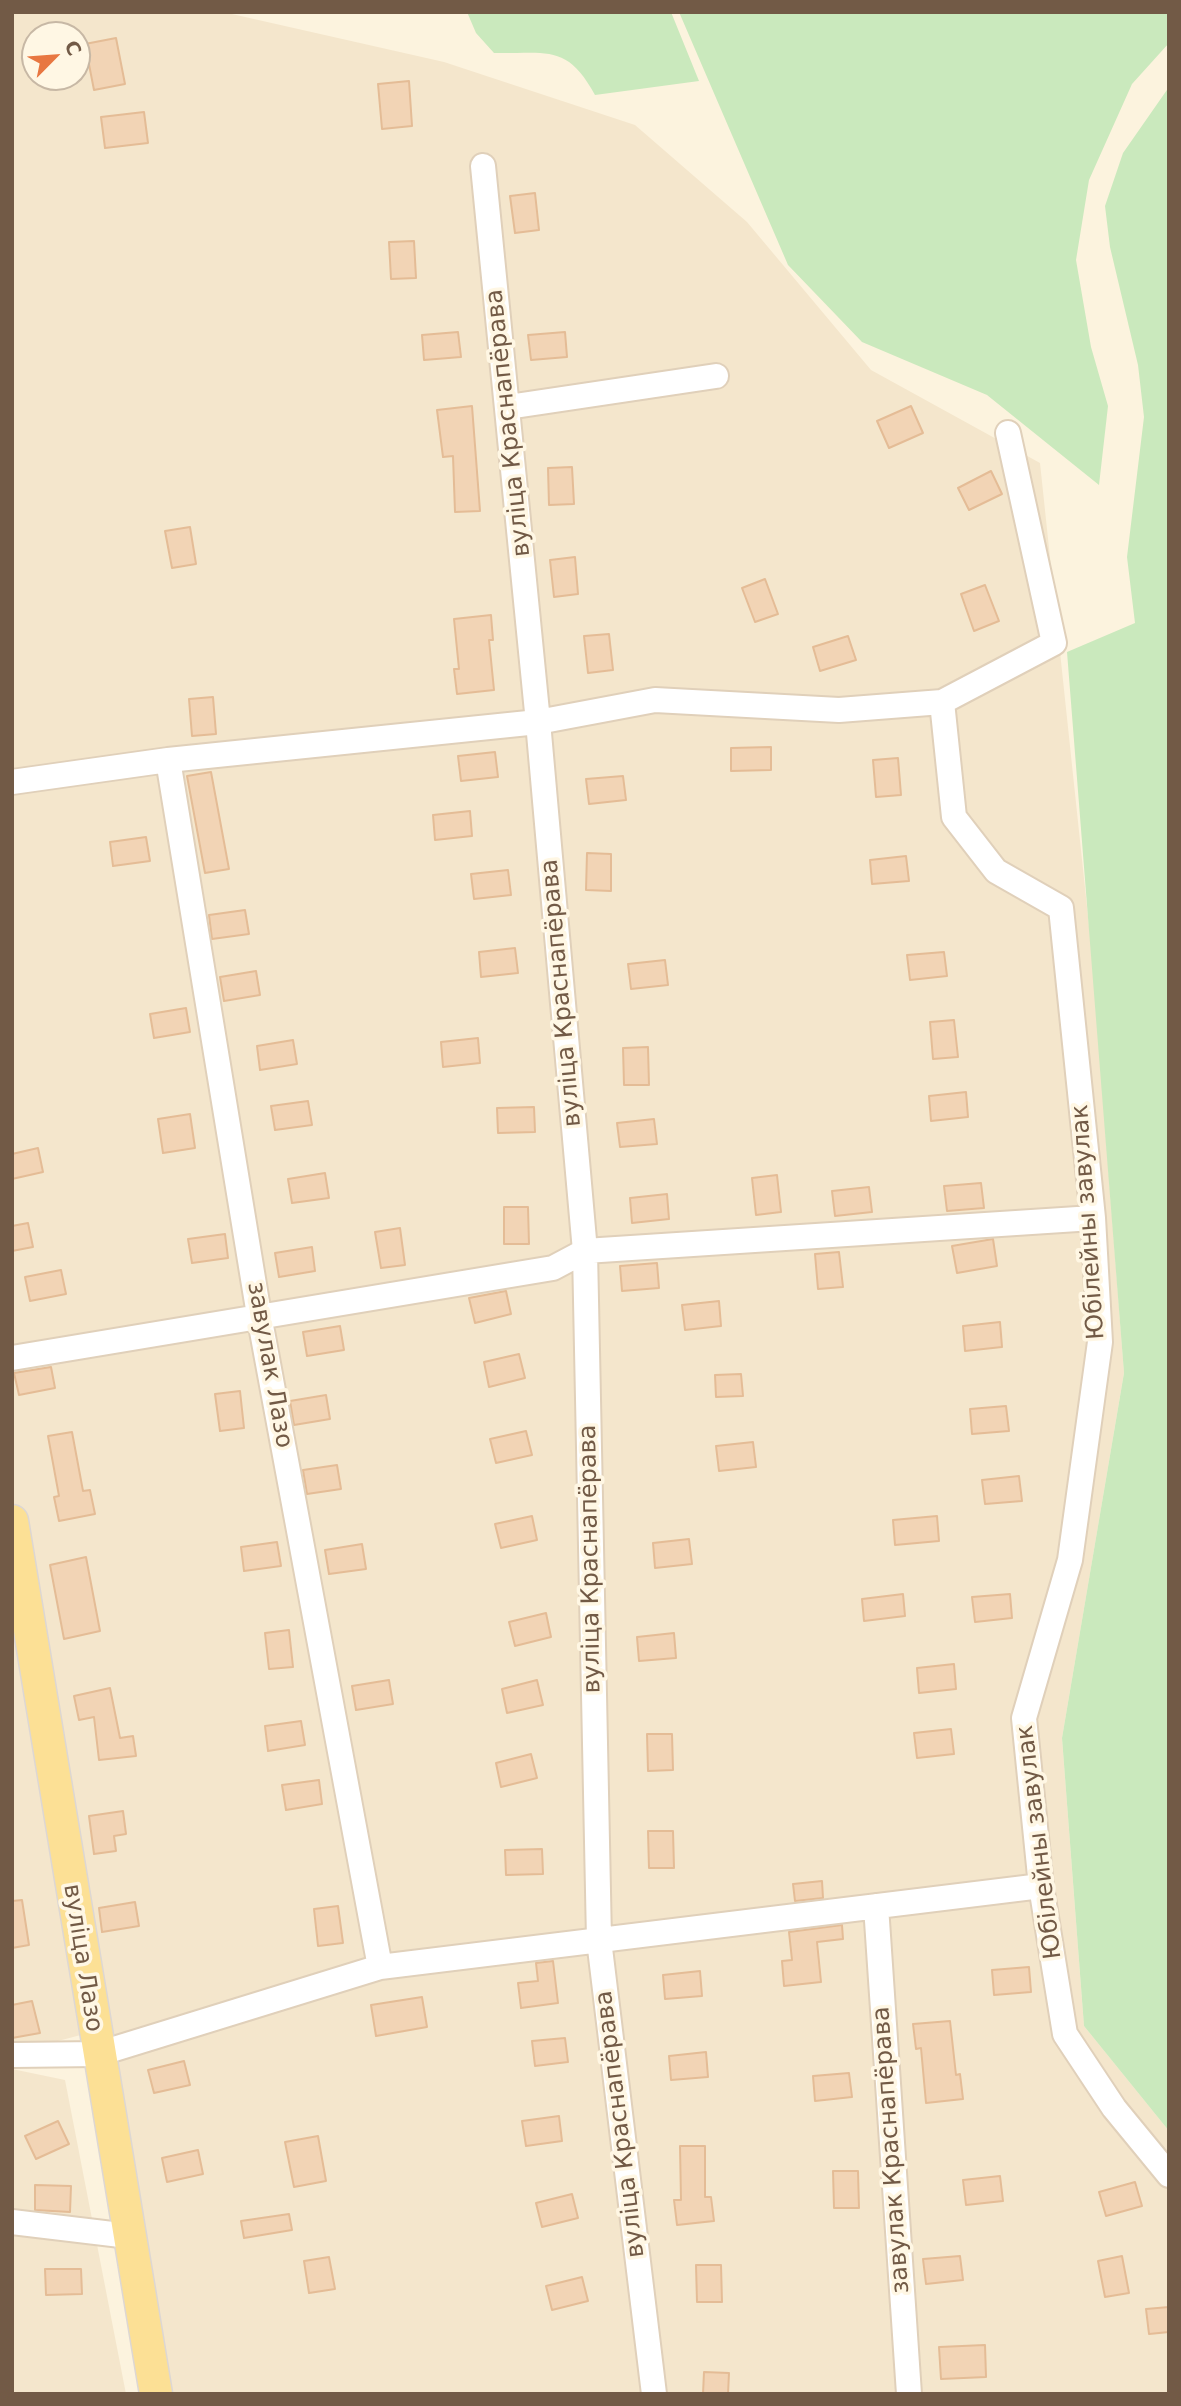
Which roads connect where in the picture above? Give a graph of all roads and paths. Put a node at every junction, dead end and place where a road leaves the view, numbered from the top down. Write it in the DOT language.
graph roads {
  1 [pos="483,166"];
  2 [pos="716,376"];
  3 [pos="508,407"];
  4 [pos="1008,433"];
  5 [pos="942,702"];
  6 [pos="538,722"];
  7 [pos="168,760"];
  8 [pos="12,782"];
  9 [pos="1093,1218"];
  10 [pos="585,1251"];
  11 [pos="259,1315"];
  12 [pos="12,1358"];
  13 [pos="12,1521"];
  14 [pos="1041,1886"];
  15 [pos="876,1906"];
  16 [pos="599,1940"];
  17 [pos="380,1967"];
  18 [pos="98,2054"];
  19 [pos="12,2055"];
  20 [pos="1169,2175"];
  21 [pos="12,2222"];
  22 [pos="129,2236"];
  23 [pos="156,2394"];
  24 [pos="654,2394"];
  25 [pos="909,2394"];
  1 -- 3 [label="street, вуліца Краснапёрава"];
  2 -- 3 [label="street"];
  3 -- 6 [label="street, вуліца Краснапёрава"];
  4 -- 5 [label="street"];
  5 -- 6 [label="street"];
  5 -- 9 [label="street, Юбілейны завулак"];
  6 -- 7 [label="street"];
  6 -- 10 [label="street, вуліца Краснапёрава"];
  7 -- 8 [label="street"];
  7 -- 11 [label="street, завулак Лазо"];
  9 -- 10 [label="street"];
  9 -- 14 [label="street, Юбілейны завулак"];
  10 -- 11 [label="street"];
  10 -- 16 [label="street, вуліца Краснапёрава"];
  11 -- 12 [label="street"];
  11 -- 17 [label="street, завулак Лазо"];
  13 -- 18 [label="main road, вуліца Лазо"];
  14 -- 15 [label="street"];
  14 -- 20 [label="street, Юбілейны завулак"];
  15 -- 16 [label="street"];
  15 -- 25 [label="street, завулак Краснапёрава"];
  16 -- 17 [label="street"];
  16 -- 24 [label="street, вуліца Краснапёрава"];
  17 -- 18 [label="street"];
  18 -- 19 [label="street"];
  18 -- 22 [label="main road, вуліца Лазо"];
  21 -- 22 [label="street"];
  22 -- 23 [label="main road, вуліца Лазо"];
}
